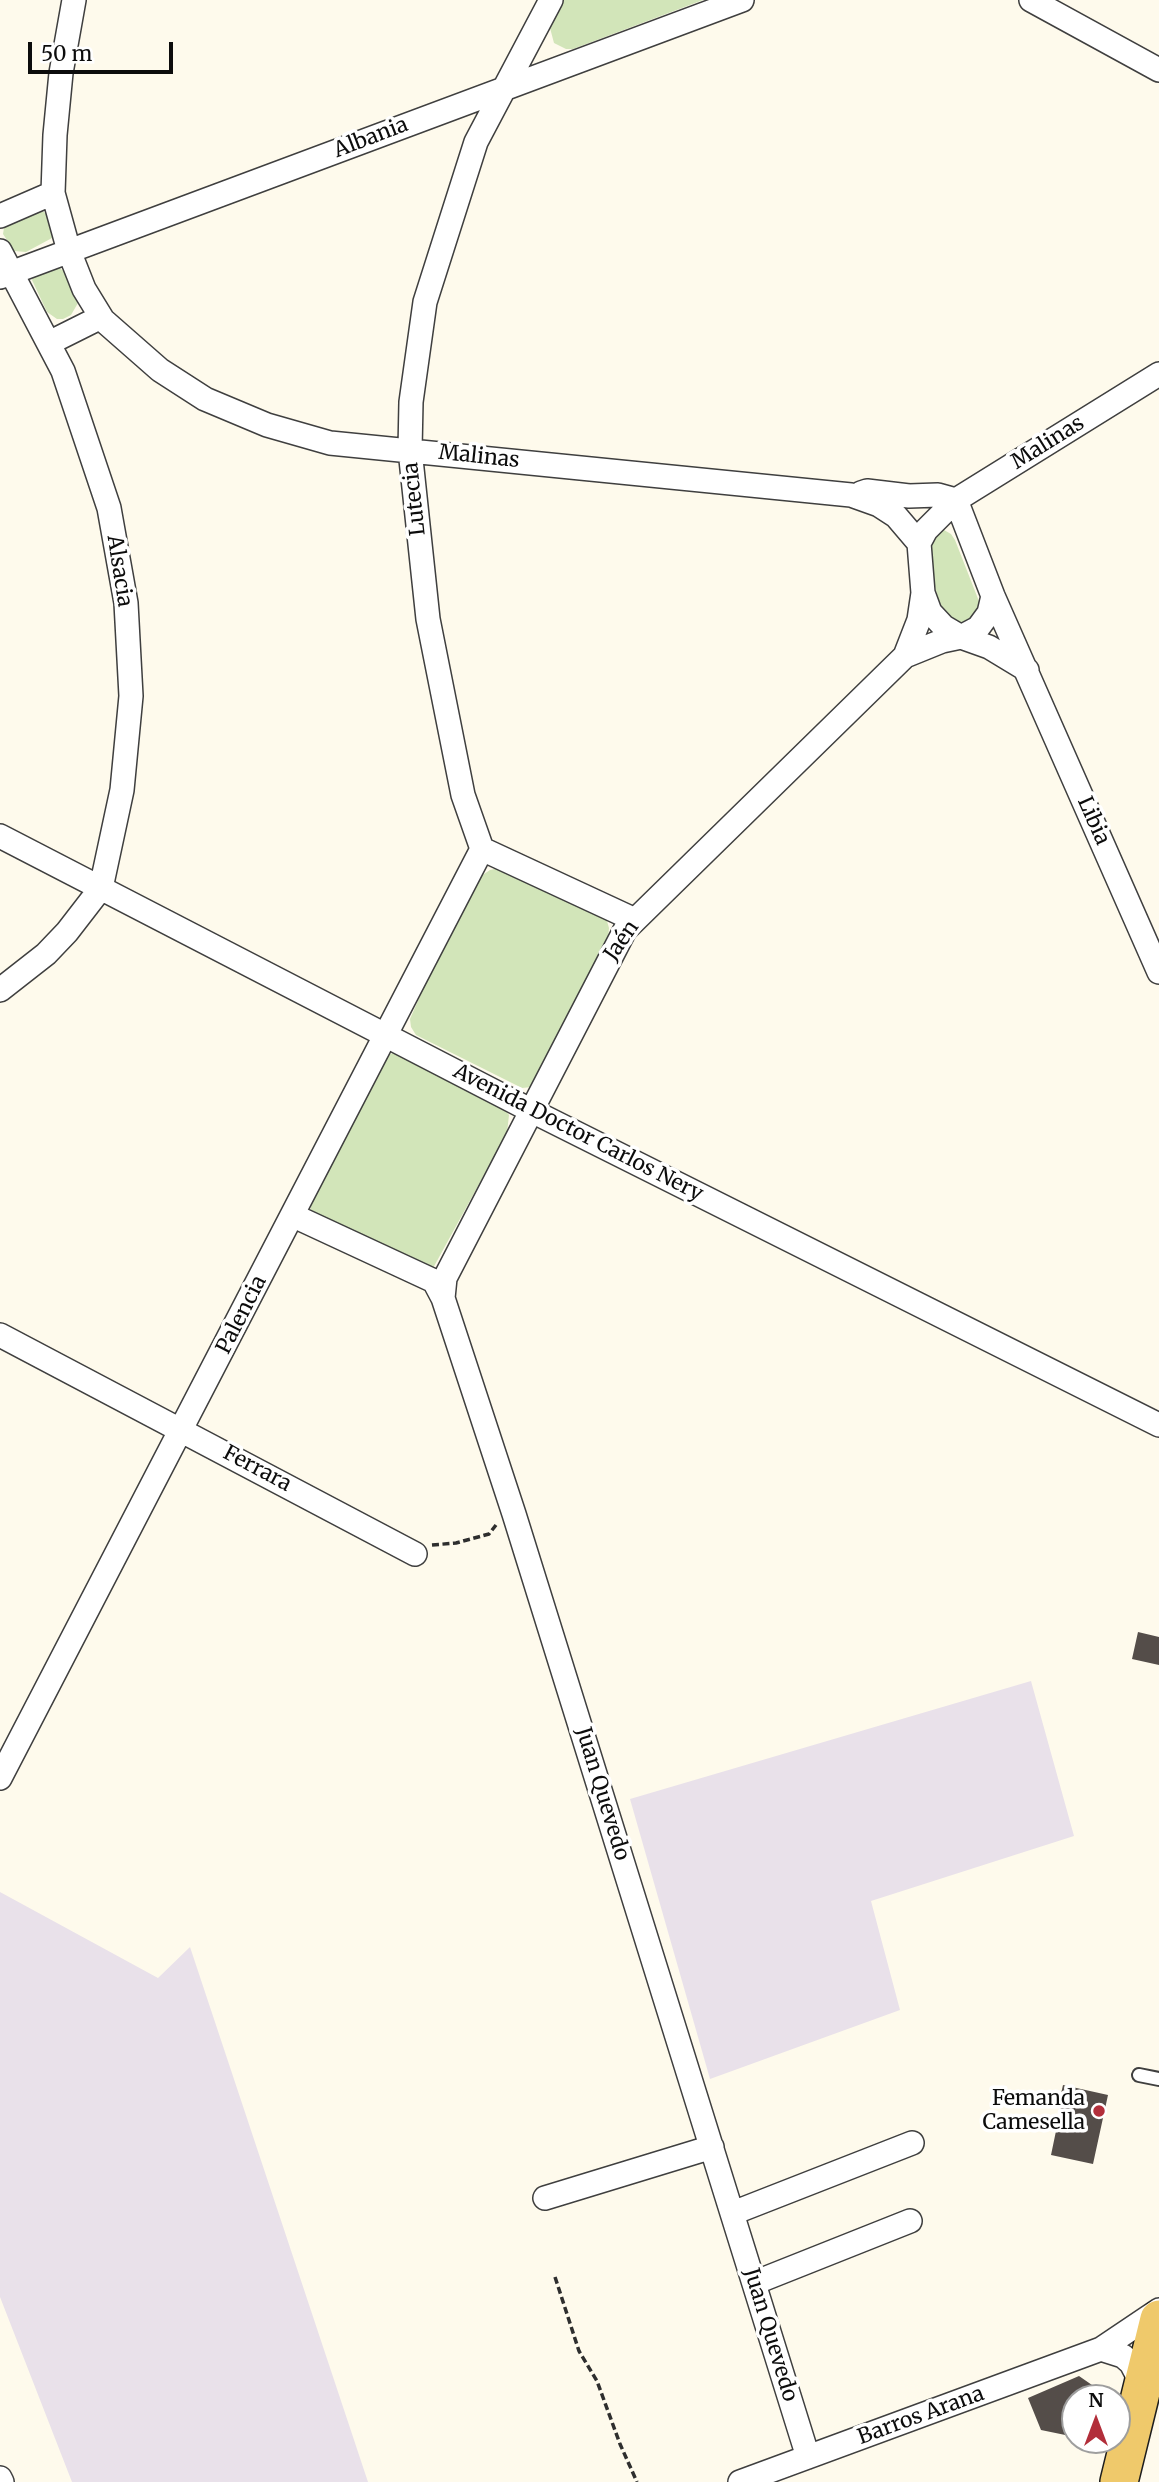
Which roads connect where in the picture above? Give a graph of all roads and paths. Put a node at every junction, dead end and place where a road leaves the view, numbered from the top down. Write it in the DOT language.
graph roads {
  1 [pos="74,0"];
  2 [pos="551,0"];
  3 [pos="742,0"];
  4 [pos="1031,0"];
  5 [pos="1159,70"];
  6 [pos="504,88"];
  7 [pos="53,193"];
  8 [pos="10,211"];
  9 [pos="0,251"];
  10 [pos="69,251"];
  11 [pos="6,274"];
  12 [pos="101,317"];
  13 [pos="49,343"];
  14 [pos="1159,374"];
  15 [pos="410,450"];
  16 [pos="851,495"];
  17 [pos="956,500"];
  18 [pos="919,543"];
  19 [pos="923,593"];
  20 [pos="993,596"];
  21 [pos="961,637"];
  22 [pos="905,656"];
  23 [pos="1027,670"];
  24 [pos="0,836"];
  25 [pos="482,849"];
  26 [pos="101,888"];
  27 [pos="635,920"];
  28 [pos="1159,972"];
  29 [pos="0,990"];
  30 [pos="386,1035"];
  31 [pos="532,1111"];
  32 [pos="294,1216"];
  33 [pos="443,1298"];
  34 [pos="0,1335"];
  35 [pos="1159,1425"];
  36 [pos="183,1429"];
  37 [pos="514,1514"];
  38 [pos="415,1553"];
  39 [pos="0,1779"];
  40 [pos="1139,2075"];
  41 [pos="1159,2079"];
  42 [pos="912,2143"];
  43 [pos="712,2147"];
  44 [pos="545,2198"];
  45 [pos="733,2213"];
  46 [pos="910,2221"];
  47 [pos="555,2277"];
  48 [pos="754,2283"];
  49 [pos="1159,2310"];
  50 [pos="1159,2319"];
  51 [pos="1101,2349"];
  52 [pos="1143,2386"];
  53 [pos="808,2457"];
  54 [pos="637,2482"];
  55 [pos="740,2482"];
  56 [pos="1119,2482"];
  1 -- 7 [label="street"];
  2 -- 6 [label="street, Lutecia"];
  3 -- 6 [label="street, Albania"];
  4 -- 5 [label="street"];
  6 -- 10 [label="street, Albania"];
  6 -- 15 [label="street, Lutecia"];
  7 -- 8 [label="street"];
  7 -- 10 [label="street"];
  9 -- 11 [label="street, Alsacia"];
  10 -- 11 [label="street, Albania"];
  10 -- 12 [label="street, Malinas"];
  11 -- 13 [label="street, Alsacia"];
  12 -- 13 [label="street"];
  12 -- 15 [label="street, Malinas"];
  13 -- 26 [label="street, Alsacia"];
  14 -- 17 [label="street, Malinas"];
  15 -- 16 [label="street, Malinas"];
  15 -- 25 [label="street, Lutecia"];
  16 -- 17 [label="street, Malinas"];
  16 -- 18 [label="street, Malinas"];
  17 -- 18 [label="street"];
  17 -- 20 [label="street, Libia"];
  18 -- 19 [label="street"];
  19 -- 21 [label="street"];
  19 -- 22 [label="street, Jaén"];
  20 -- 21 [label="street"];
  20 -- 23 [label="street, Libia"];
  21 -- 22 [label="street, Jaén"];
  21 -- 23 [label="street"];
  22 -- 27 [label="street, Jaén"];
  23 -- 28 [label="street, Libia"];
  24 -- 26 [label="street, Avenida Doctor Carlos Nery"];
  25 -- 27 [label="street"];
  25 -- 30 [label="street, Palencia"];
  26 -- 29 [label="street"];
  26 -- 30 [label="street, Avenida Doctor Carlos Nery"];
  27 -- 31 [label="street, Jaén"];
  30 -- 31 [label="street, Avenida Doctor Carlos Nery"];
  30 -- 32 [label="street, Palencia"];
  31 -- 33 [label="street, Jaén"];
  31 -- 35 [label="street, Avenida Doctor Carlos Nery"];
  32 -- 33 [label="street, Juan Quevedo"];
  32 -- 36 [label="street, Palencia"];
  33 -- 37 [label="street, Juan Quevedo"];
  34 -- 36 [label="street, Ferrara"];
  36 -- 38 [label="street, Ferrara"];
  36 -- 39 [label="street, Palencia"];
  37 -- 38 [label="path"];
  37 -- 43 [label="street, Juan Quevedo"];
  40 -- 41 [label="lane"];
  42 -- 45 [label="street"];
  43 -- 44 [label="street"];
  43 -- 45 [label="street, Juan Quevedo"];
  45 -- 48 [label="street, Juan Quevedo"];
  46 -- 48 [label="street"];
  47 -- 54 [label="path"];
  48 -- 53 [label="street, Juan Quevedo"];
  49 -- 51 [label="street, Barros Arana"];
  50 -- 52 [label="main road"];
  51 -- 52 [label="street"];
  51 -- 53 [label="street, Barros Arana"];
  52 -- 56 [label="main road"];
  53 -- 55 [label="street, Barros Arana"];
}
